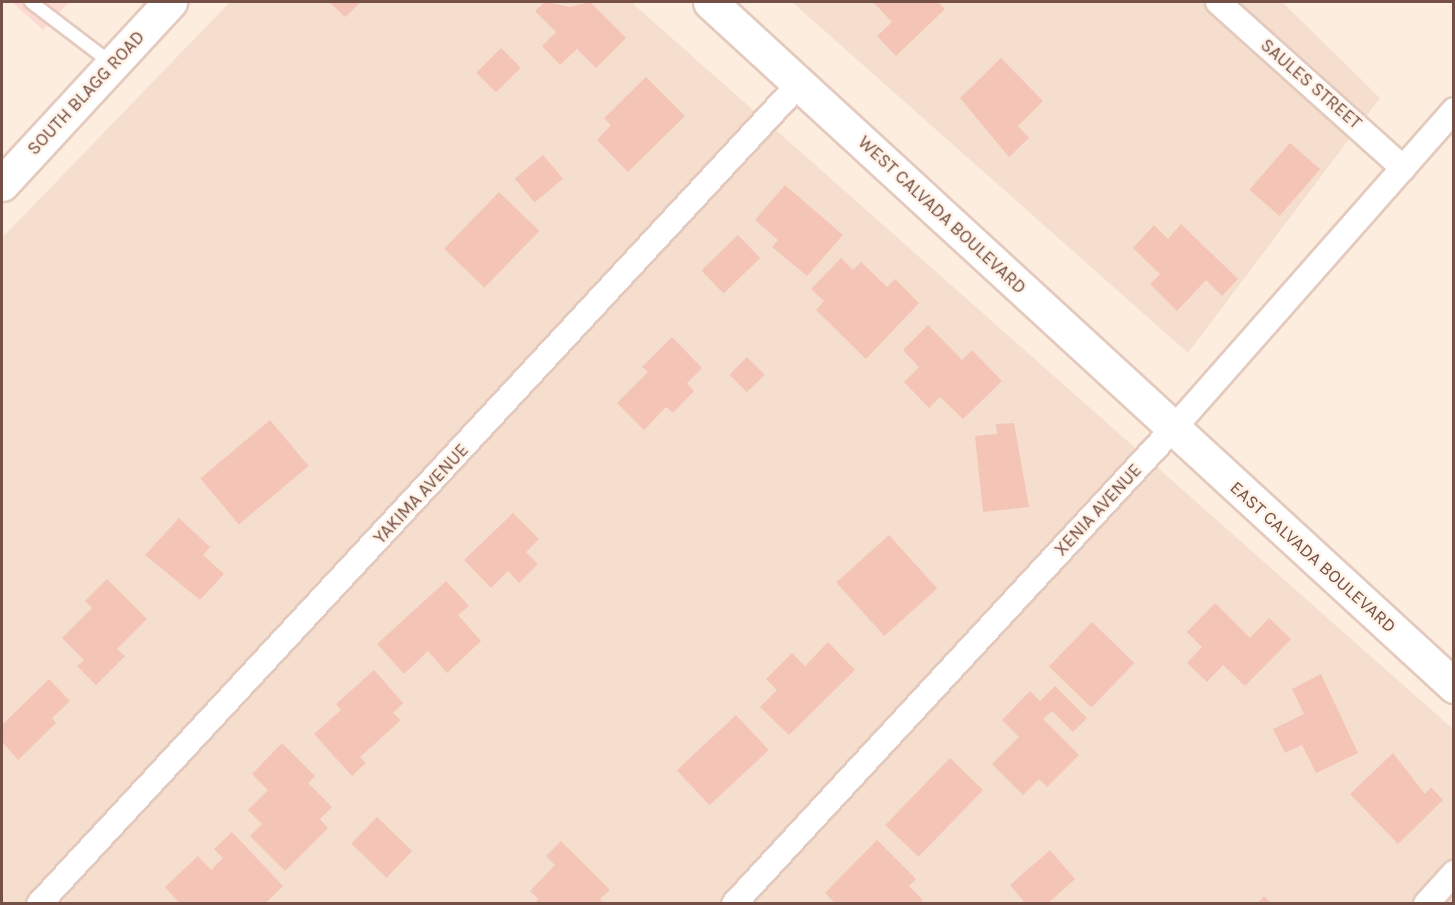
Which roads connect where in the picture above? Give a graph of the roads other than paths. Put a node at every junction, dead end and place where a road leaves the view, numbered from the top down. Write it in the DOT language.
graph roads {
  1 [pos="31,2"];
  2 [pos="170,2"];
  3 [pos="710,2"];
  4 [pos="1218,2"];
  5 [pos="112,64"];
  6 [pos="800,84"];
  7 [pos="1454,110"];
  8 [pos="1403,168"];
  9 [pos="2,184"];
  10 [pos="1173,429"];
  11 [pos="1454,686"];
  12 [pos="1454,873"];
  13 [pos="39,903"];
  14 [pos="735,903"];
  15 [pos="1426,903"];
  1 -- 5 [label="lane"];
  2 -- 5 [label="main road, SOUTH BLAGG ROAD"];
  3 -- 6 [label="main road, WEST CALVADA BOULEVARD"];
  4 -- 8 [label="street, SAULES STREET"];
  5 -- 9 [label="main road, SOUTH BLAGG ROAD"];
  6 -- 10 [label="main road, WEST CALVADA BOULEVARD"];
  6 -- 13 [label="street, YAKIMA AVENUE"];
  7 -- 8 [label="street, XENIA AVENUE"];
  8 -- 10 [label="street, XENIA AVENUE"];
  10 -- 11 [label="main road, EAST CALVADA BOULEVARD"];
  10 -- 14 [label="street, XENIA AVENUE"];
  12 -- 15 [label="street"];
}
